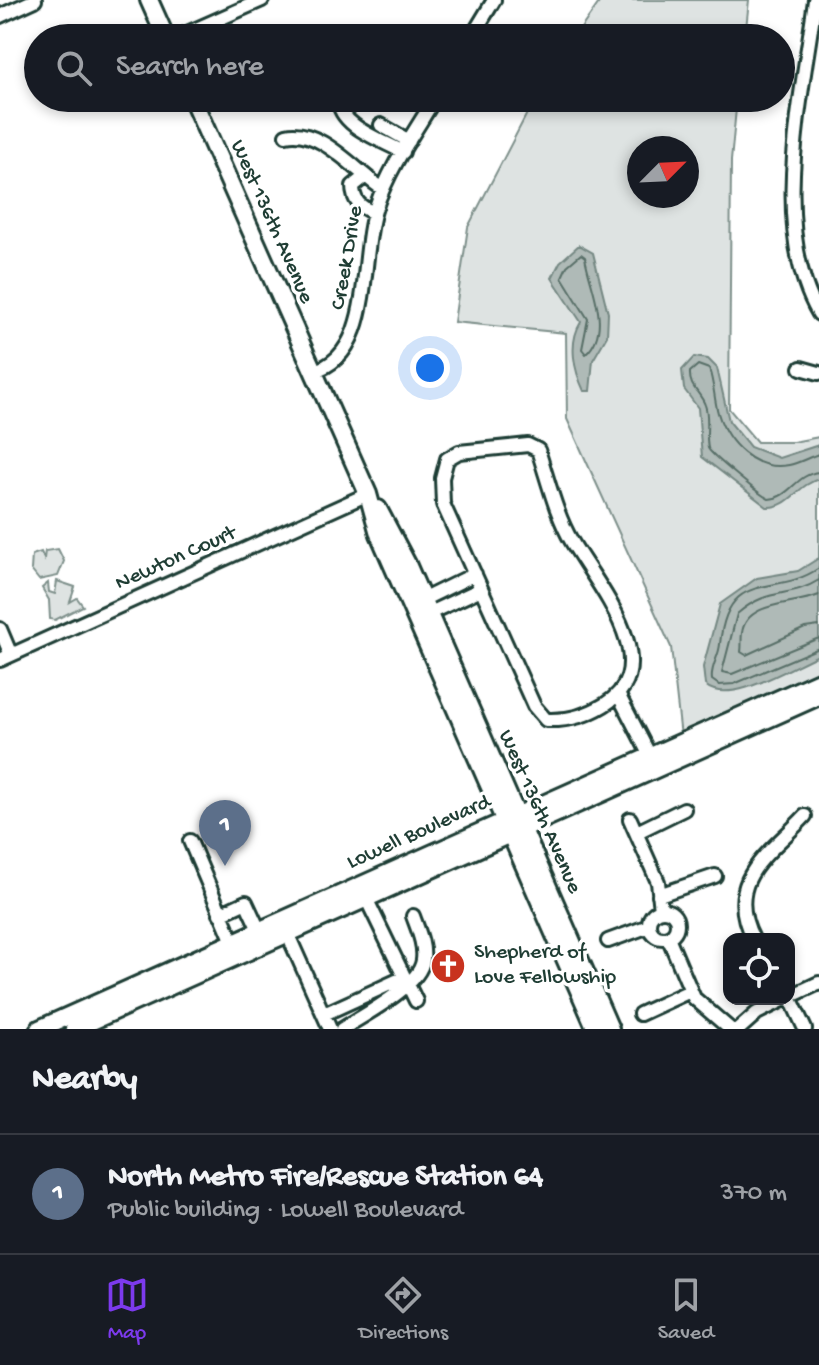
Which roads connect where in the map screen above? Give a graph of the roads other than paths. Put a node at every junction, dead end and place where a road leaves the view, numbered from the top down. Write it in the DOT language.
graph roads {
  1 [pos="35,0"];
  2 [pos="149,0"];
  3 [pos="262,0"];
  4 [pos="494,0"];
  5 [pos="815,0"];
  6 [pos="0,16"];
  7 [pos="160,24"];
  8 [pos="208,24"];
  9 [pos="479,24"];
  10 [pos="814,43"];
  11 [pos="198,112"];
  12 [pos="342,112"];
  13 [pos="426,112"];
  14 [pos="381,125"];
  15 [pos="286,135"];
  16 [pos="406,146"];
  17 [pos="363,178"];
  18 [pos="383,189"];
  19 [pos="374,213"];
  20 [pos="819,314"];
  21 [pos="801,368"];
  22 [pos="313,371"];
  23 [pos="819,373"];
  24 [pos="368,494"];
  25 [pos="475,574"];
  26 [pos="481,589"];
  27 [pos="419,610"];
  28 [pos="0,629"];
  29 [pos="6,657"];
  30 [pos="819,681"];
  31 [pos="619,696"];
  32 [pos="819,696"];
  33 [pos="650,756"];
  34 [pos="684,809"];
  35 [pos="805,816"];
  36 [pos="630,819"];
  37 [pos="513,824"];
  38 [pos="637,832"];
  39 [pos="190,841"];
  40 [pos="715,876"];
  41 [pos="659,895"];
  42 [pos="366,898"];
  43 [pos="661,910"];
  44 [pos="220,914"];
  45 [pos="413,916"];
  46 [pos="285,926"];
  47 [pos="649,926"];
  48 [pos="259,930"];
  49 [pos="751,933"];
  50 [pos="668,937"];
  51 [pos="608,941"];
  52 [pos="233,942"];
  53 [pos="405,982"];
  54 [pos="819,983"];
  55 [pos="690,991"];
  56 [pos="795,994"];
  57 [pos="416,1001"];
  58 [pos="772,1005"];
  59 [pos="792,1005"];
  60 [pos="324,1014"];
  61 [pos="640,1014"];
  62 [pos="39,1029"];
  63 [pos="74,1029"];
  64 [pos="330,1029"];
  65 [pos="342,1029"];
  66 [pos="596,1029"];
  67 [pos="610,1029"];
  68 [pos="730,1029"];
  69 [pos="739,1029"];
  70 [pos="805,1029"];
  1 -- 6 [label="street"];
  2 -- 7 [label="main road"];
  3 -- 8 [label="street"];
  4 -- 9 [label="street"];
  5 -- 10 [label="street"];
  10 -- 20 [label="street"];
  11 -- 22 [label="main road, West 136th Avenue"];
  12 -- 16 [label="street"];
  13 -- 16 [label="street, Creek Drive"];
  14 -- 16 [label="street"];
  15 -- 17 [label="street"];
  16 -- 18 [label="street, Creek Drive"];
  17 -- 18 [label="street"];
  17 -- 19 [label="street"];
  18 -- 19 [label="street, Creek Drive"];
  19 -- 22 [label="street, Creek Drive"];
  21 -- 23 [label="street"];
  22 -- 24 [label="main road, West 136th Avenue"];
  24 -- 27 [label="main road, West 136th Avenue"];
  24 -- 29 [label="street, Newton Court"];
  25 -- 26 [label="street, West 136th Avenue"];
  25 -- 27 [label="street"];
  25 -- 31 [label="street, West 136th Avenue"];
  26 -- 27 [label="street"];
  26 -- 31 [label="street, West 136th Avenue"];
  27 -- 37 [label="main road, West 136th Avenue"];
  28 -- 29 [label="street"];
  30 -- 33 [label="main road, Lowell Boulevard"];
  31 -- 33 [label="street"];
  32 -- 37 [label="main road, Lowell Boulevard"];
  33 -- 37 [label="main road, Lowell Boulevard"];
  34 -- 38 [label="street"];
  35 -- 49 [label="street"];
  36 -- 38 [label="street"];
  37 -- 42 [label="main road, Lowell Boulevard"];
  37 -- 46 [label="main road, Lowell Boulevard"];
  37 -- 66 [label="main road, West 136th Avenue"];
  37 -- 67 [label="main road, West 136th Avenue"];
  38 -- 41 [label="street"];
  39 -- 44 [label="street"];
  40 -- 41 [label="street"];
  41 -- 43 [label="street"];
  42 -- 46 [label="main road, Lowell Boulevard"];
  42 -- 53 [label="street"];
  43 -- 47 [label="street"];
  43 -- 50 [label="street"];
  44 -- 48 [label="street"];
  44 -- 52 [label="street"];
  45 -- 53 [label="street"];
  46 -- 48 [label="main road, Lowell Boulevard"];
  46 -- 60 [label="street"];
  46 -- 63 [label="main road, Lowell Boulevard"];
  47 -- 50 [label="street"];
  47 -- 51 [label="street"];
  48 -- 52 [label="main road, Lowell Boulevard"];
  50 -- 55 [label="street"];
  52 -- 62 [label="main road, Lowell Boulevard"];
  53 -- 57 [label="street"];
  53 -- 60 [label="street"];
  53 -- 65 [label="street"];
  54 -- 56 [label="street"];
  55 -- 61 [label="street"];
  55 -- 68 [label="street"];
  58 -- 69 [label="street"];
  59 -- 70 [label="street"];
  60 -- 64 [label="street"];
}
